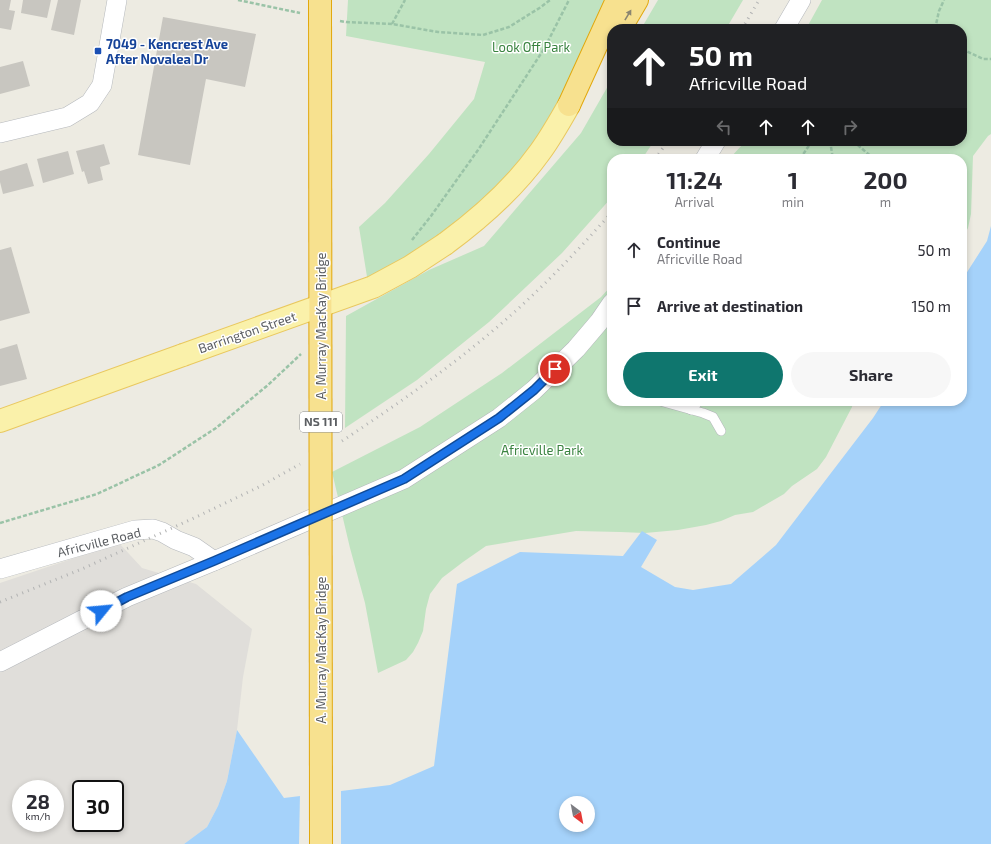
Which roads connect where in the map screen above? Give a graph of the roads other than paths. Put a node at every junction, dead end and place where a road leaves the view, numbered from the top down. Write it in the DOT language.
graph roads {
  1 [pos="118,0"];
  2 [pos="617,0"];
  3 [pos="637,0"];
  4 [pos="801,0"];
  5 [pos="314,7"];
  6 [pos="623,24"];
  7 [pos="787,24"];
  8 [pos="607,48"];
  9 [pos="569,105"];
  10 [pos="0,133"];
  11 [pos="607,310"];
  12 [pos="677,406"];
  13 [pos="695,406"];
  14 [pos="691,410"];
  15 [pos="0,421"];
  16 [pos="721,431"];
  17 [pos="214,561"];
  18 [pos="0,569"];
  19 [pos="0,662"];
  20 [pos="321,844"];
  1 -- 10 [label="street"];
  2 -- 9 [label="highway"];
  6 -- 3 [label="highway, one-way"];
  4 -- 7 [label="street"];
  5 -- 20 [label="highway, A. Murray MacKay Bridge / NS 111, bridge"];
  8 -- 9 [label="highway"];
  9 -- 15 [label="main road, Barrington Street, bridge"];
  11 -- 17 [label="street"];
  12 -- 14 [label="lane"];
  13 -- 14 [label="lane"];
  14 -- 16 [label="lane"];
  17 -- 18 [label="street, Africville Road"];
  17 -- 19 [label="street"];
}
